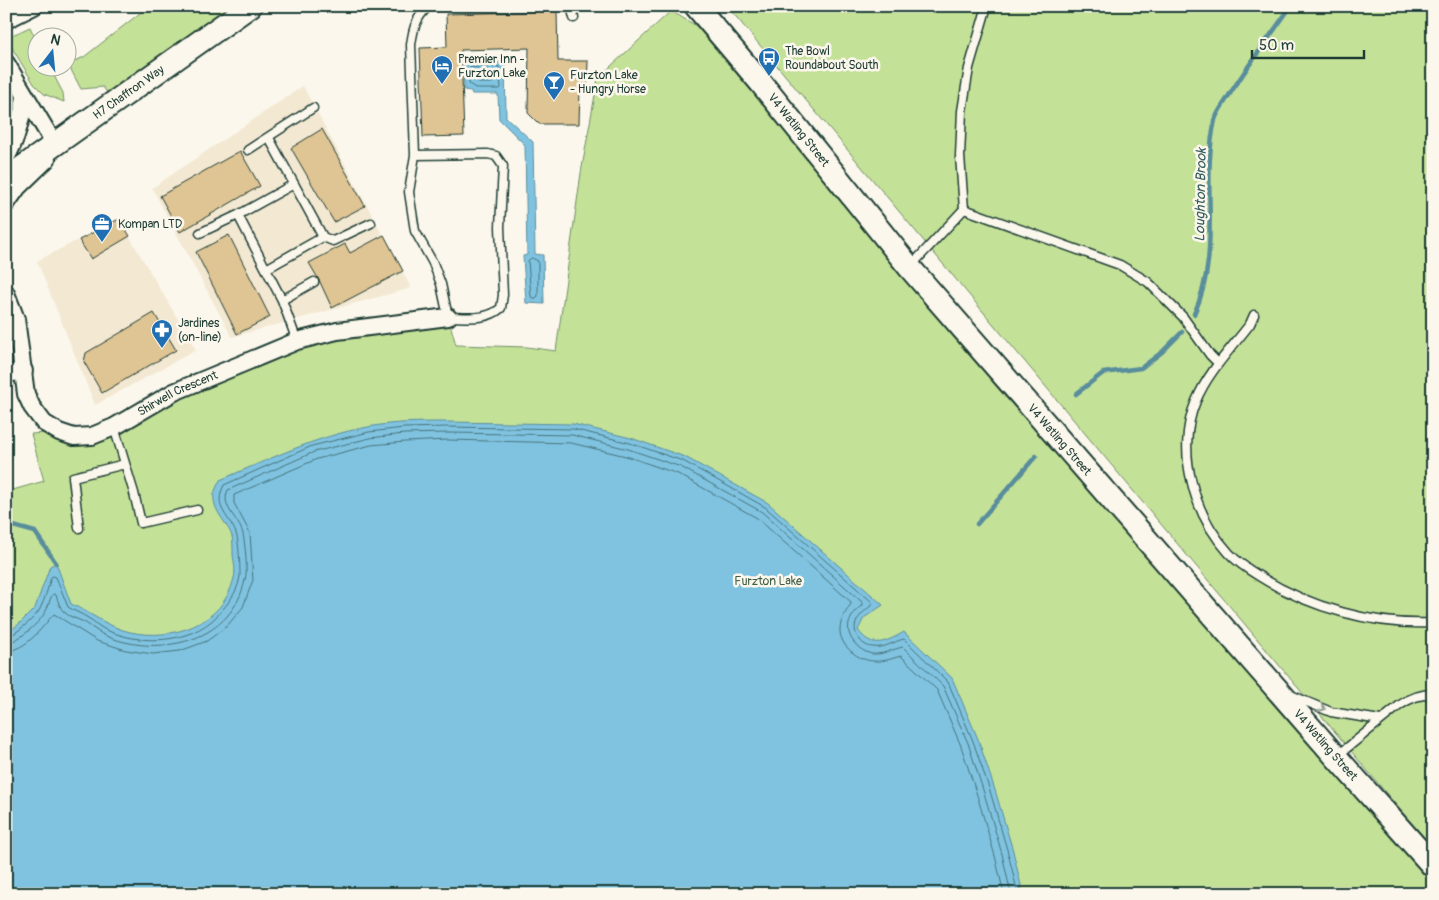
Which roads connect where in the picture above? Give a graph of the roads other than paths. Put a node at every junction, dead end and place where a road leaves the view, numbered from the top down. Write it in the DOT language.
graph roads {
  1 [pos="34,6"];
  2 [pos="250,6"];
  3 [pos="429,6"];
  4 [pos="571,6"];
  5 [pos="696,6"];
  6 [pos="987,6"];
  7 [pos="574,18"];
  8 [pos="6,20"];
  9 [pos="6,63"];
  10 [pos="25,97"];
  11 [pos="314,108"];
  12 [pos="269,138"];
  13 [pos="63,140"];
  14 [pos="248,150"];
  15 [pos="415,155"];
  16 [pos="6,158"];
  17 [pos="6,179"];
  18 [pos="294,184"];
  19 [pos="6,204"];
  20 [pos="964,209"];
  21 [pos="238,215"];
  22 [pos="371,223"];
  23 [pos="200,234"];
  24 [pos="323,237"];
  25 [pos="910,268"];
  26 [pos="266,269"];
  27 [pos="314,282"];
  28 [pos="6,293"];
  29 [pos="282,300"];
  30 [pos="1254,315"];
  31 [pos="448,317"];
  32 [pos="296,341"];
  33 [pos="1218,363"];
  34 [pos="24,371"];
  35 [pos="6,374"];
  36 [pos="114,427"];
  37 [pos="125,464"];
  38 [pos="197,510"];
  39 [pos="79,528"];
  40 [pos="1433,623"];
  41 [pos="1277,690"];
  42 [pos="1433,694"];
  43 [pos="1380,720"];
  44 [pos="1336,757"];
  45 [pos="1433,866"];
  1 -- 8 [label="street"];
  2 -- 13 [label="street, H7 Chaffron Way"];
  3 -- 15 [label="lane"];
  4 -- 7 [label="lane"];
  5 -- 25 [label="street, V4 Watling Street"];
  6 -- 20 [label="lane"];
  9 -- 10 [label="street"];
  10 -- 13 [label="street"];
  10 -- 16 [label="street"];
  11 -- 12 [label="lane"];
  12 -- 14 [label="lane"];
  12 -- 18 [label="lane"];
  13 -- 17 [label="street, H7 Chaffron Way"];
  13 -- 19 [label="street"];
  15 -- 31 [label="lane"];
  15 -- 31 [label="lane"];
  18 -- 21 [label="lane"];
  18 -- 24 [label="lane"];
  20 -- 25 [label="lane"];
  20 -- 33 [label="lane"];
  21 -- 23 [label="lane"];
  21 -- 26 [label="lane"];
  22 -- 24 [label="lane"];
  24 -- 26 [label="lane"];
  25 -- 41 [label="street, V4 Watling Street"];
  26 -- 29 [label="lane"];
  27 -- 29 [label="lane"];
  28 -- 34 [label="street, Shirwell Crescent"];
  29 -- 32 [label="lane"];
  30 -- 33 [label="lane"];
  31 -- 32 [label="street, Shirwell Crescent"];
  32 -- 36 [label="street, Shirwell Crescent"];
  33 -- 40 [label="lane"];
  34 -- 35 [label="street"];
  34 -- 36 [label="street, Shirwell Crescent"];
  36 -- 37 [label="lane"];
  37 -- 38 [label="lane"];
  37 -- 39 [label="lane"];
  41 -- 43 [label="lane, one-way"];
  41 -- 44 [label="street, V4 Watling Street"];
  42 -- 43 [label="lane"];
  43 -- 44 [label="lane"];
  44 -- 45 [label="street, V4 Watling Street"];
}
